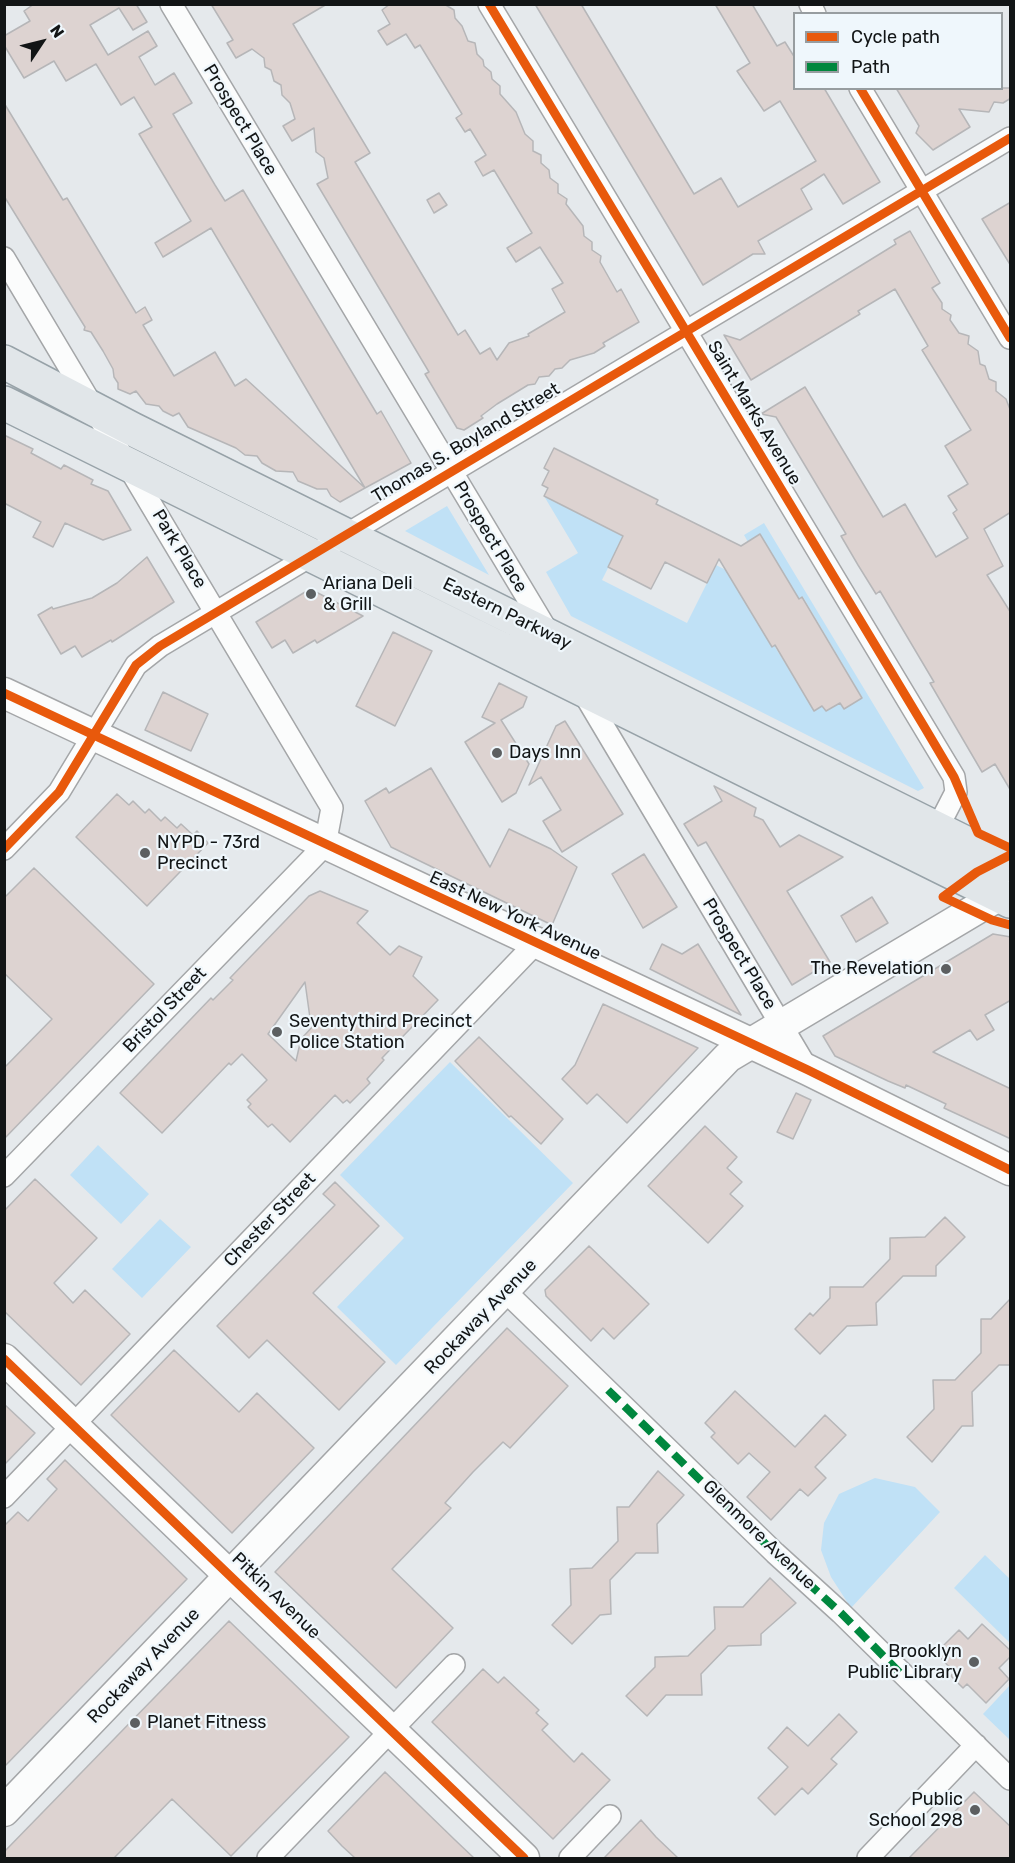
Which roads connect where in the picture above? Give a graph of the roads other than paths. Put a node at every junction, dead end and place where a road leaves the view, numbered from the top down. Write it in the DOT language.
graph roads {
  1 [pos="171,4"];
  2 [pos="489,4"];
  3 [pos="861,90"];
  4 [pos="1011,138"];
  5 [pos="921,192"];
  6 [pos="4,258"];
  7 [pos="685,332"];
  8 [pos="1011,338"];
  9 [pos="4,362"];
  10 [pos="4,403"];
  11 [pos="98,410"];
  12 [pos="129,465"];
  13 [pos="451,472"];
  14 [pos="345,535"];
  15 [pos="311,555"];
  16 [pos="216,612"];
  17 [pos="549,635"];
  18 [pos="582,690"];
  19 [pos="4,693"];
  20 [pos="94,736"];
  21 [pos="937,829"];
  22 [pos="325,845"];
  23 [pos="4,849"];
  24 [pos="1011,865"];
  25 [pos="1006,896"];
  26 [pos="535,944"];
  27 [pos="782,1025"];
  28 [pos="750,1044"];
  29 [pos="808,1070"];
  30 [pos="1011,1170"];
  31 [pos="4,1176"];
  32 [pos="506,1292"];
  33 [pos="4,1359"];
  34 [pos="74,1425"];
  35 [pos="4,1497"];
  36 [pos="231,1576"];
  37 [pos="454,1665"];
  38 [pos="391,1730"];
  39 [pos="976,1745"];
  40 [pos="1011,1779"];
  41 [pos="4,1811"];
  42 [pos="610,1816"];
  43 [pos="268,1858"];
  44 [pos="524,1858"];
  45 [pos="570,1858"];
  46 [pos="868,1858"];
  1 -- 13 [label="street, Prospect Place"];
  2 -- 7 [label="street, Saint Marks Avenue"];
  3 -- 5 [label="street"];
  4 -- 5 [label="street, Thomas S. Boyland Street"];
  5 -- 7 [label="street, Thomas S. Boyland Street"];
  5 -- 8 [label="street"];
  6 -- 11 [label="street, Park Place"];
  7 -- 13 [label="street, Thomas S. Boyland Street"];
  7 -- 21 [label="street, Saint Marks Avenue"];
  9 -- 11 [label="main road, Eastern Parkway"];
  10 -- 12 [label="main road, Eastern Parkway"];
  11 -- 12 [label="street, Park Place"];
  11 -- 14 [label="main road, Eastern Parkway"];
  12 -- 15 [label="main road, Eastern Parkway"];
  12 -- 16 [label="street, Park Place"];
  13 -- 14 [label="street, Thomas S. Boyland Street"];
  13 -- 17 [label="street, Prospect Place"];
  14 -- 15 [label="street, Thomas S. Boyland Street"];
  14 -- 17 [label="main road, Eastern Parkway"];
  15 -- 16 [label="street, Thomas S. Boyland Street"];
  15 -- 18 [label="main road, Eastern Parkway"];
  16 -- 20 [label="street, Thomas S. Boyland Street"];
  16 -- 22 [label="street, Park Place"];
  17 -- 18 [label="street, Prospect Place"];
  17 -- 21 [label="main road, Eastern Parkway"];
  18 -- 25 [label="main road, Eastern Parkway"];
  18 -- 27 [label="street, Prospect Place"];
  19 -- 20 [label="street, East New York Avenue"];
  20 -- 22 [label="street, East New York Avenue"];
  20 -- 23 [label="street, Thomas S. Boyland Street"];
  21 -- 24 [label="main road, Eastern Parkway"];
  22 -- 26 [label="street, East New York Avenue"];
  22 -- 31 [label="street, Bristol Street"];
  25 -- 27 [label="street, Rockaway Avenue"];
  26 -- 28 [label="street, East New York Avenue"];
  26 -- 34 [label="street, Chester Street"];
  27 -- 28 [label="street, Rockaway Avenue"];
  27 -- 29 [label="street, Prospect Place"];
  28 -- 29 [label="street, East New York Avenue"];
  28 -- 32 [label="street, Rockaway Avenue"];
  29 -- 30 [label="street, East New York Avenue"];
  32 -- 36 [label="street, Rockaway Avenue"];
  32 -- 39 [label="street, Glenmore Avenue"];
  33 -- 34 [label="street, Pitkin Avenue"];
  34 -- 35 [label="street, Chester Street"];
  34 -- 36 [label="street, Pitkin Avenue"];
  36 -- 38 [label="street, Pitkin Avenue"];
  36 -- 41 [label="street, Rockaway Avenue"];
  37 -- 38 [label="street"];
  38 -- 43 [label="street"];
  38 -- 44 [label="street, Pitkin Avenue"];
  39 -- 40 [label="street, Glenmore Avenue"];
  39 -- 46 [label="street"];
  42 -- 45 [label="street"];
}
